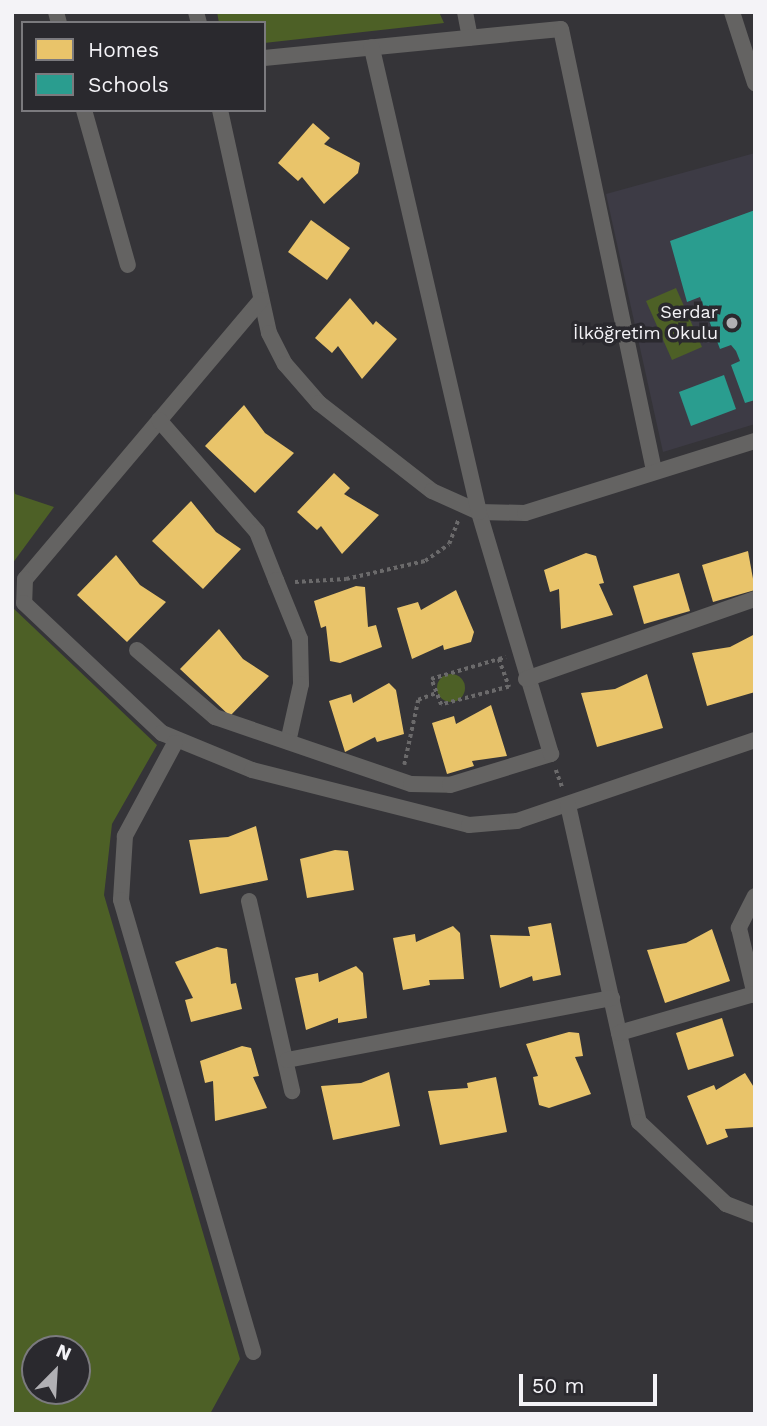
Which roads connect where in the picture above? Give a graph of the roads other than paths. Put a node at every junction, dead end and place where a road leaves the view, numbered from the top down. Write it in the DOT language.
graph roads {
  1 [pos="465,12"];
  2 [pos="732,12"];
  3 [pos="755,27"];
  4 [pos="737,29"];
  5 [pos="470,38"];
  6 [pos="372,47"];
  7 [pos="266,58"];
  8 [pos="755,83"];
  9 [pos="85,112"];
  10 [pos="220,112"];
  11 [pos="128,265"];
  12 [pos="261,300"];
  13 [pos="159,420"];
  14 [pos="755,441"];
  15 [pos="654,471"];
  16 [pos="479,512"];
  17 [pos="755,599"];
  18 [pos="137,650"];
  19 [pos="526,679"];
  20 [pos="755,740"];
  21 [pos="288,742"];
  22 [pos="175,743"];
  23 [pos="568,804"];
  24 [pos="755,896"];
  25 [pos="249,901"];
  26 [pos="755,994"];
  27 [pos="612,998"];
  28 [pos="619,1033"];
  29 [pos="287,1060"];
  30 [pos="292,1091"];
  31 [pos="755,1215"];
  32 [pos="253,1352"];
  1 -- 5 [label="street"];
  2 -- 4 [label="street"];
  3 -- 4 [label="street"];
  4 -- 8 [label="street"];
  5 -- 6 [label="street"];
  5 -- 15 [label="street"];
  6 -- 7 [label="street"];
  6 -- 16 [label="street"];
  9 -- 11 [label="street"];
  10 -- 12 [label="street"];
  12 -- 13 [label="street"];
  12 -- 16 [label="street"];
  13 -- 21 [label="street"];
  13 -- 22 [label="street"];
  14 -- 15 [label="street"];
  15 -- 16 [label="street"];
  16 -- 19 [label="street"];
  17 -- 19 [label="street"];
  18 -- 21 [label="street"];
  19 -- 21 [label="street"];
  20 -- 23 [label="street"];
  22 -- 23 [label="street"];
  22 -- 32 [label="street"];
  23 -- 27 [label="street"];
  24 -- 26 [label="street"];
  25 -- 29 [label="street"];
  26 -- 28 [label="street"];
  27 -- 28 [label="street"];
  27 -- 29 [label="street"];
  28 -- 31 [label="street"];
  29 -- 30 [label="street"];
}
